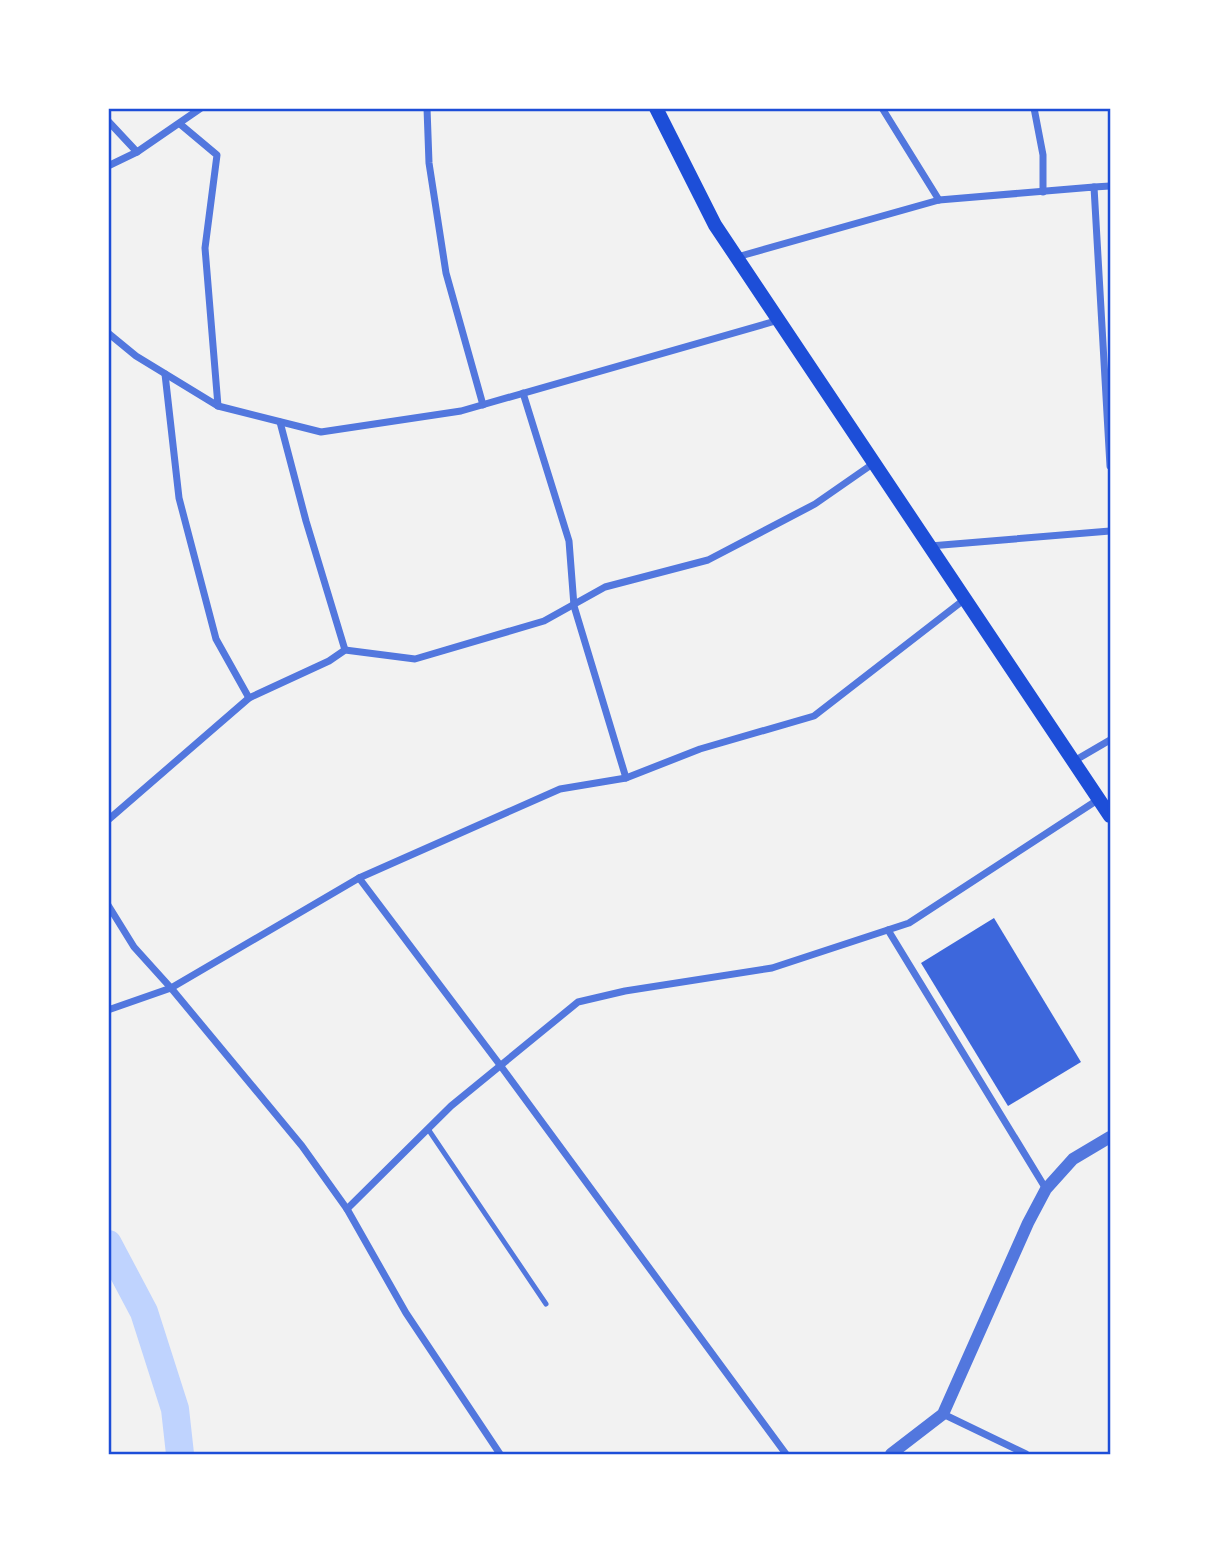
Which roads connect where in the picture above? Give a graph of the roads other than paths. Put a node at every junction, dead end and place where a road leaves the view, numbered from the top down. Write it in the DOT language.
graph roads {
  1 [pos="201,108"];
  2 [pos="427,108"];
  3 [pos="656,108"];
  4 [pos="882,108"];
  5 [pos="1034,108"];
  6 [pos="108,121"];
  7 [pos="180,124"];
  8 [pos="137,152"];
  9 [pos="108,166"];
  10 [pos="1111,186"];
  11 [pos="1094,187"];
  12 [pos="1042,192"];
  13 [pos="939,200"];
  14 [pos="737,257"];
  15 [pos="779,320"];
  16 [pos="108,333"];
  17 [pos="165,374"];
  18 [pos="523,393"];
  19 [pos="483,405"];
  20 [pos="218,406"];
  21 [pos="280,422"];
  22 [pos="875,463"];
  23 [pos="1111,467"];
  24 [pos="1111,531"];
  25 [pos="930,546"];
  26 [pos="965,598"];
  27 [pos="575,606"];
  28 [pos="345,650"];
  29 [pos="249,698"];
  30 [pos="1111,740"];
  31 [pos="1074,761"];
  32 [pos="626,778"];
  33 [pos="1099,799"];
  34 [pos="1111,816"];
  35 [pos="108,820"];
  36 [pos="359,878"];
  37 [pos="108,905"];
  38 [pos="888,929"];
  39 [pos="171,988"];
  40 [pos="108,1010"];
  41 [pos="500,1065"];
  42 [pos="428,1129"];
  43 [pos="1111,1137"];
  44 [pos="1046,1189"];
  45 [pos="347,1209"];
  46 [pos="547,1304"];
  47 [pos="943,1414"];
  48 [pos="500,1454"];
  49 [pos="786,1454"];
  50 [pos="891,1454"];
  51 [pos="1026,1454"];
  1 -- 7 [label="street"];
  2 -- 19 [label="street"];
  3 -- 14 [label="main road"];
  4 -- 13 [label="street"];
  5 -- 12 [label="street"];
  6 -- 8 [label="street"];
  7 -- 8 [label="street"];
  7 -- 20 [label="street"];
  8 -- 9 [label="street"];
  10 -- 11 [label="street"];
  11 -- 12 [label="street"];
  11 -- 23 [label="street"];
  12 -- 13 [label="street"];
  13 -- 14 [label="street"];
  14 -- 15 [label="main road"];
  15 -- 18 [label="street"];
  15 -- 22 [label="main road"];
  16 -- 17 [label="street"];
  17 -- 20 [label="street"];
  17 -- 29 [label="street"];
  18 -- 19 [label="street"];
  18 -- 27 [label="street"];
  19 -- 21 [label="street"];
  20 -- 21 [label="street"];
  21 -- 28 [label="street"];
  22 -- 25 [label="main road"];
  22 -- 27 [label="street"];
  24 -- 25 [label="street"];
  25 -- 26 [label="main road"];
  26 -- 31 [label="main road"];
  26 -- 32 [label="street"];
  27 -- 28 [label="street"];
  27 -- 32 [label="street"];
  28 -- 29 [label="street"];
  29 -- 35 [label="street"];
  30 -- 31 [label="street"];
  31 -- 33 [label="main road"];
  32 -- 36 [label="street"];
  33 -- 34 [label="main road"];
  33 -- 38 [label="street"];
  36 -- 39 [label="street"];
  36 -- 41 [label="street"];
  37 -- 39 [label="street"];
  38 -- 41 [label="street"];
  38 -- 44 [label="street"];
  39 -- 40 [label="street"];
  39 -- 45 [label="street"];
  41 -- 42 [label="street"];
  41 -- 49 [label="street"];
  42 -- 45 [label="street"];
  42 -- 46 [label="lane"];
  43 -- 44 [label="street"];
  44 -- 47 [label="street"];
  45 -- 48 [label="street"];
  47 -- 50 [label="street"];
  47 -- 51 [label="street"];
}
